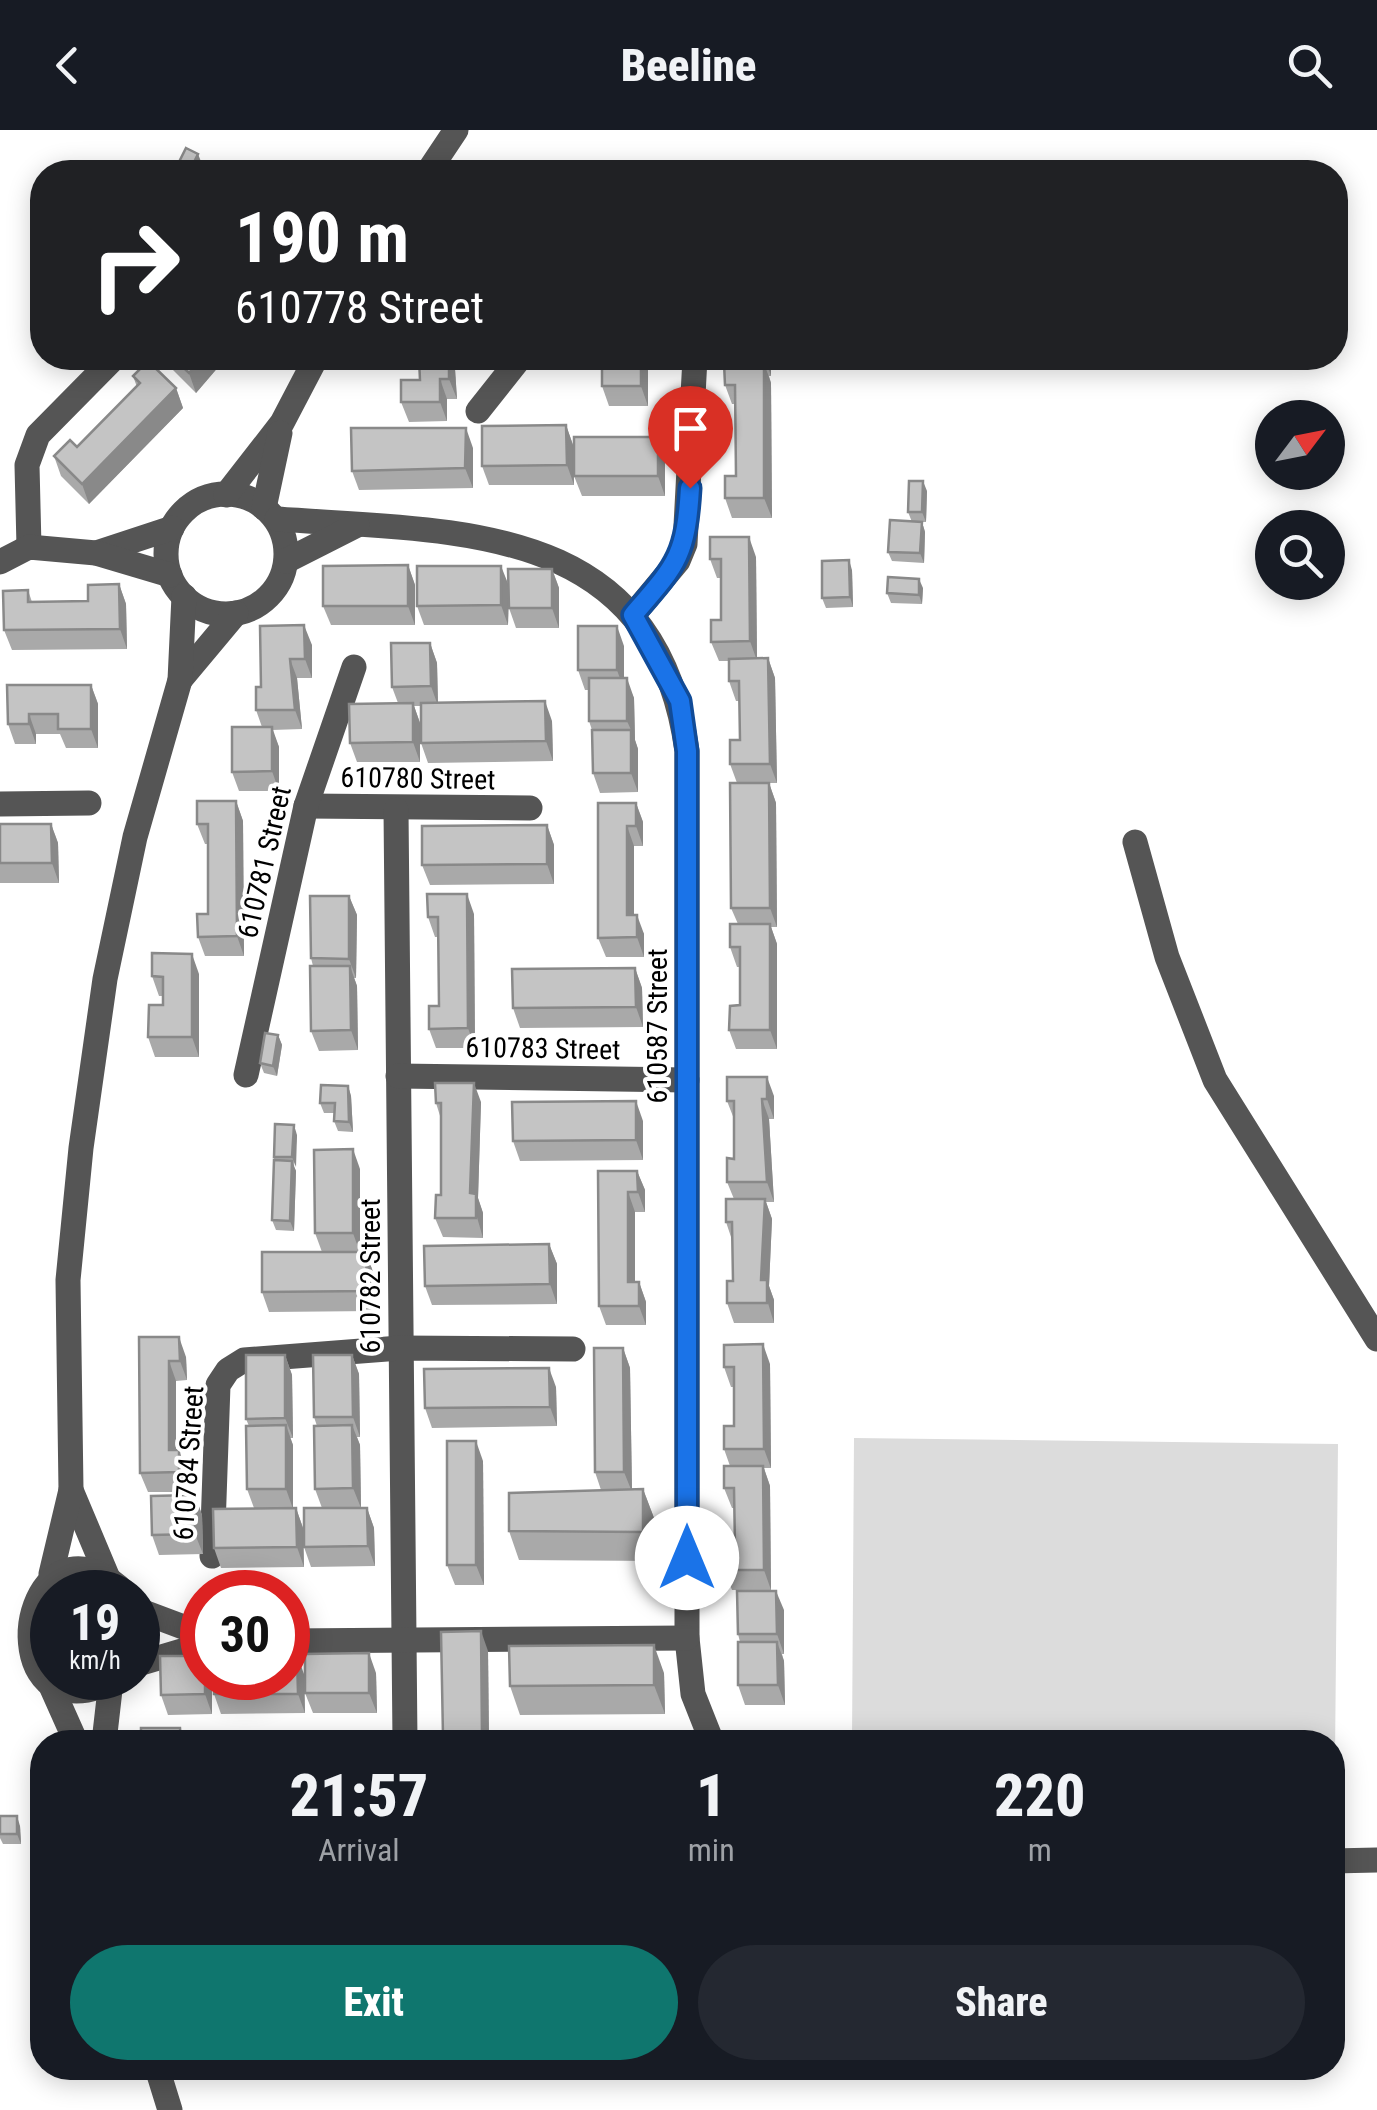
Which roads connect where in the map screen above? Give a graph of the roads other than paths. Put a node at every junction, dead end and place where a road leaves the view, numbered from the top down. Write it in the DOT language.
graph roads {
  1 [pos="456,130"];
  2 [pos="436,160"];
  3 [pos="102,370"];
  4 [pos="310,370"];
  5 [pos="511,370"];
  6 [pos="694,370"];
  7 [pos="478,412"];
  8 [pos="282,423"];
  9 [pos="226,494"];
  10 [pos="271,513"];
  11 [pos="358,525"];
  12 [pos="172,528"];
  13 [pos="29,548"];
  14 [pos="96,553"];
  15 [pos="286,561"];
  16 [pos="0,562"];
  17 [pos="177,585"];
  18 [pos="236,613"];
  19 [pos="633,615"];
  20 [pos="354,668"];
  21 [pos="180,680"];
  22 [pos="88,803"];
  23 [pos="0,804"];
  24 [pos="306,806"];
  25 [pos="530,808"];
  26 [pos="396,810"];
  27 [pos="1136,842"];
  28 [pos="246,1075"];
  29 [pos="398,1076"];
  30 [pos="688,1080"];
  31 [pos="1377,1339"];
  32 [pos="400,1348"];
  33 [pos="573,1348"];
  34 [pos="70,1490"];
  35 [pos="212,1556"];
  36 [pos="53,1570"];
  37 [pos="109,1570"];
  38 [pos="30,1592"];
  39 [pos="687,1638"];
  40 [pos="310,1641"];
  41 [pos="403,1642"];
  42 [pos="30,1671"];
  43 [pos="56,1700"];
  44 [pos="110,1700"];
  45 [pos="70,1730"];
  46 [pos="106,1730"];
  47 [pos="405,1730"];
  48 [pos="707,1730"];
  49 [pos="1377,1860"];
  50 [pos="1345,1861"];
  51 [pos="161,2080"];
  52 [pos="170,2110"];
  1 -- 2 [label="street"];
  3 -- 13 [label="street"];
  4 -- 8 [label="street"];
  5 -- 7 [label="street"];
  6 -- 19 [label="street"];
  8 -- 9 [label="street"];
  8 -- 10 [label="street"];
  9 -- 10 [label="street"];
  9 -- 12 [label="street"];
  10 -- 11 [label="street, 610587 Street"];
  10 -- 15 [label="street"];
  11 -- 15 [label="street"];
  11 -- 19 [label="street, 610587 Street"];
  12 -- 14 [label="street"];
  12 -- 17 [label="street"];
  13 -- 14 [label="street"];
  13 -- 16 [label="street"];
  14 -- 17 [label="street"];
  15 -- 18 [label="street"];
  17 -- 18 [label="street"];
  17 -- 21 [label="street"];
  18 -- 21 [label="street"];
  19 -- 30 [label="street, 610587 Street"];
  20 -- 24 [label="street, 610781 Street"];
  21 -- 34 [label="street"];
  22 -- 23 [label="street"];
  24 -- 26 [label="street, 610780 Street"];
  24 -- 28 [label="street, 610781 Street"];
  25 -- 26 [label="street, 610780 Street"];
  26 -- 29 [label="street, 610782 Street"];
  27 -- 31 [label="street"];
  29 -- 30 [label="street, 610783 Street"];
  29 -- 32 [label="street, 610782 Street"];
  30 -- 39 [label="street, 610587 Street"];
  32 -- 33 [label="street, 610784 Street"];
  32 -- 35 [label="street, 610784 Street"];
  32 -- 41 [label="street, 610782 Street"];
  34 -- 36 [label="street"];
  34 -- 37 [label="street"];
  38 -- 42 [label="street"];
  39 -- 41 [label="street"];
  39 -- 48 [label="street, 610587 Street"];
  40 -- 41 [label="street"];
  41 -- 47 [label="street, 610782 Street"];
  43 -- 45 [label="street"];
  44 -- 46 [label="street"];
  49 -- 50 [label="street"];
  51 -- 52 [label="street"];
}
